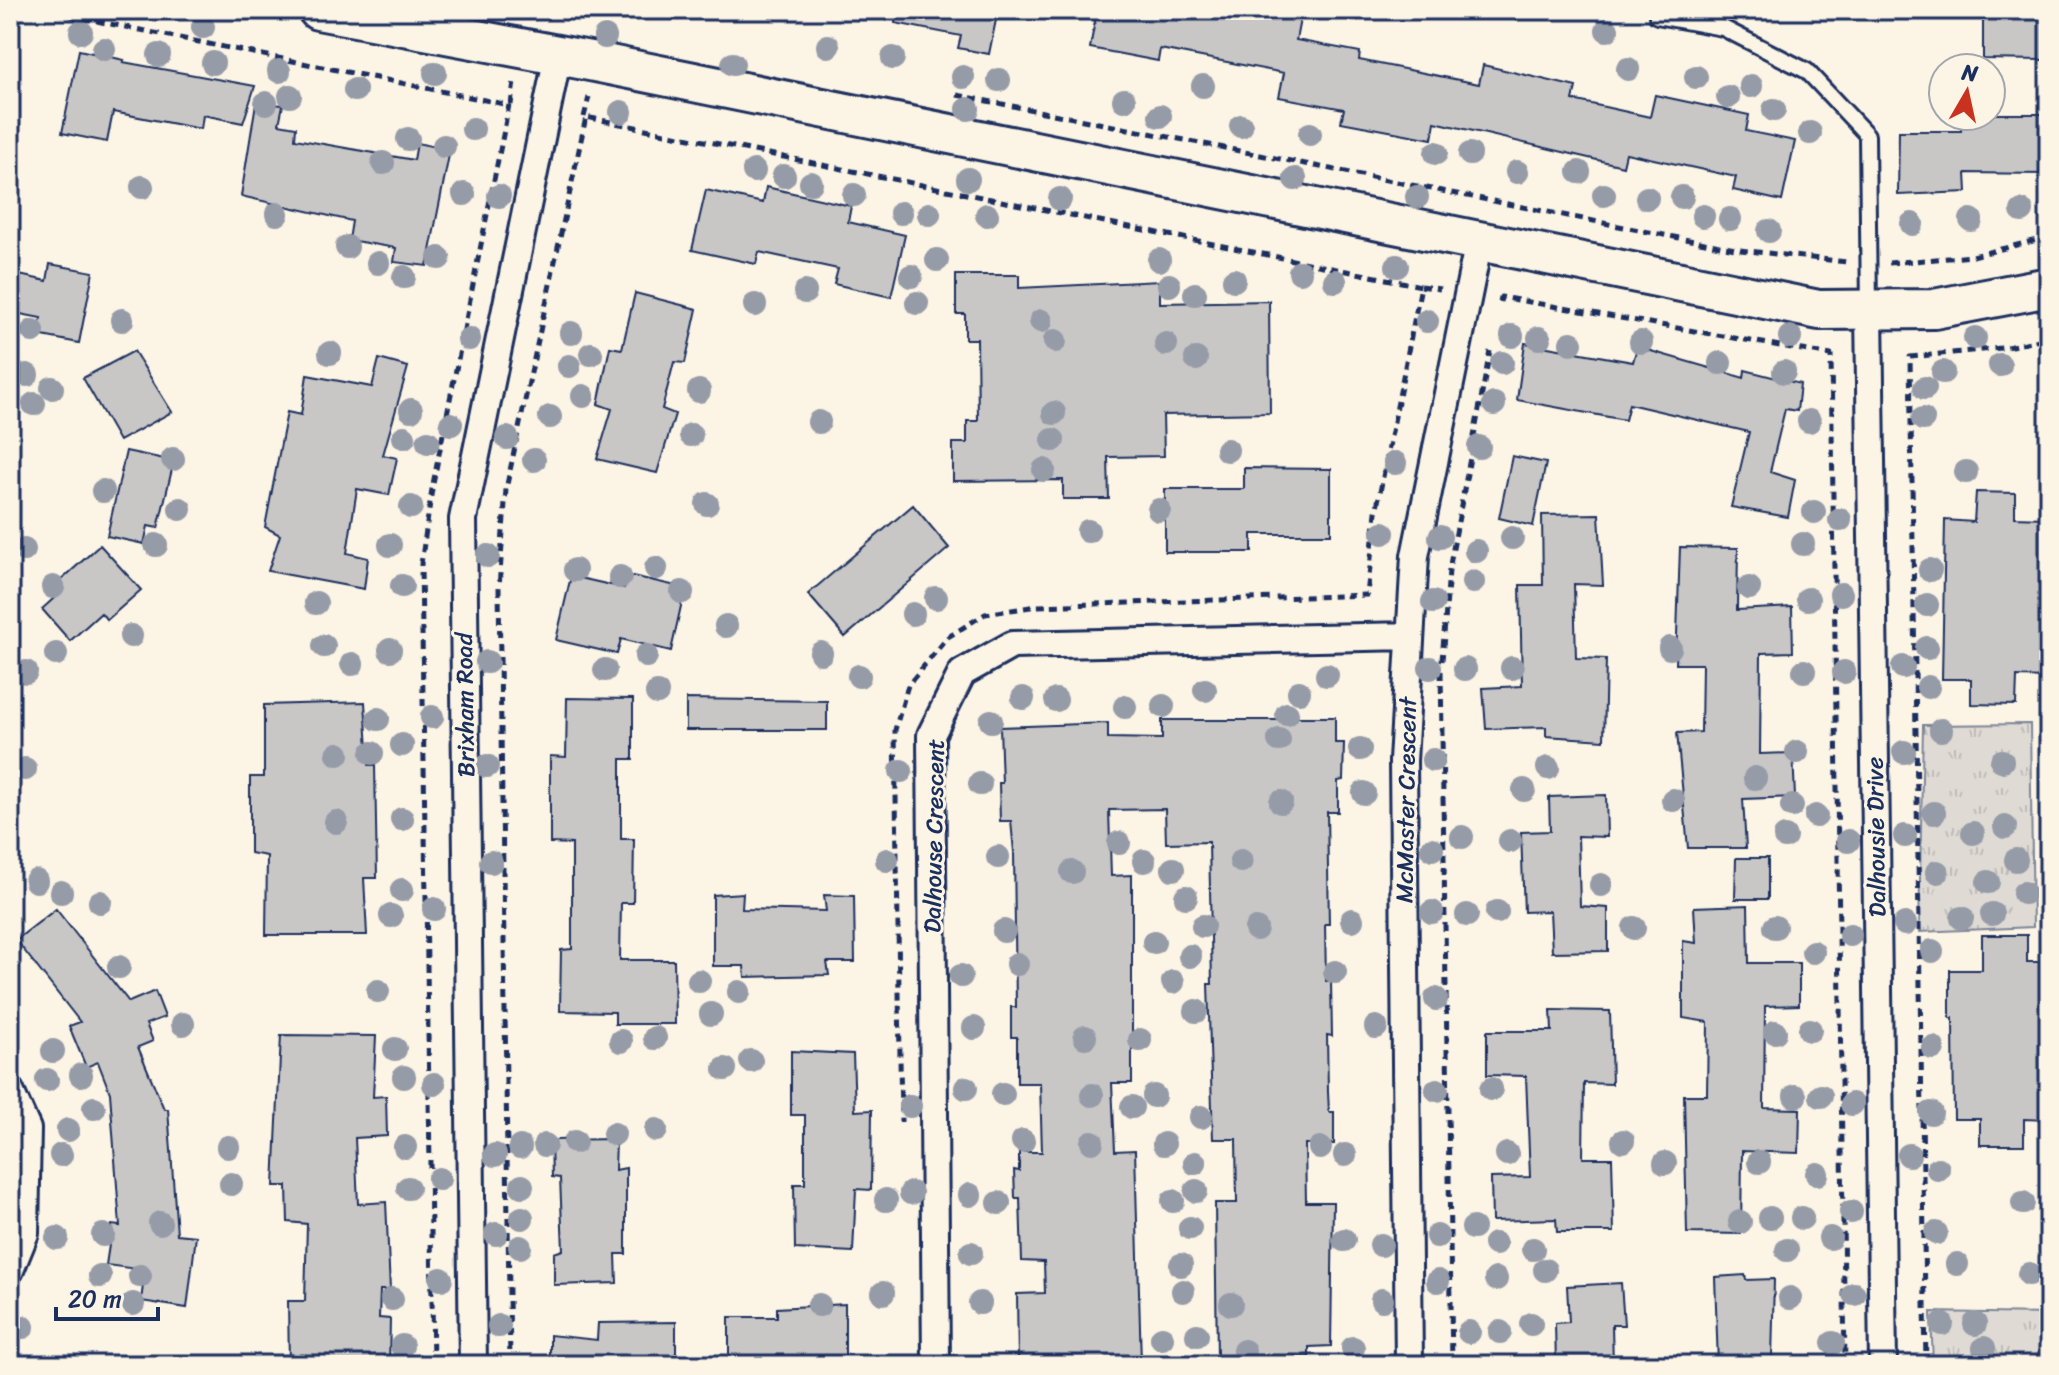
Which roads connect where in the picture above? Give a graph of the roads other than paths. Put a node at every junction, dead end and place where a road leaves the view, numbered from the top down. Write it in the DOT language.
graph roads {
  1 [pos="318,10"];
  2 [pos="1657,16"];
  3 [pos="558,55"];
  4 [pos="1479,241"];
  5 [pos="2049,287"];
  6 [pos="1869,309"];
  7 [pos="1410,636"];
  8 [pos="10,1091"];
  9 [pos="10,1270"];
  10 [pos="473,1365"];
  11 [pos="936,1365"];
  12 [pos="1409,1365"];
  13 [pos="1883,1365"];
  1 -- 3 [label="street"];
  2 -- 6 [label="lane"];
  3 -- 4 [label="street"];
  3 -- 10 [label="street, Brixham Road"];
  4 -- 6 [label="street"];
  4 -- 7 [label="street, McMaster Crescent"];
  5 -- 6 [label="street"];
  6 -- 13 [label="street, Dalhousie Drive"];
  7 -- 11 [label="street, Dalhouse Crescent"];
  7 -- 12 [label="street, McMaster Crescent"];
  8 -- 9 [label="street"];
}
